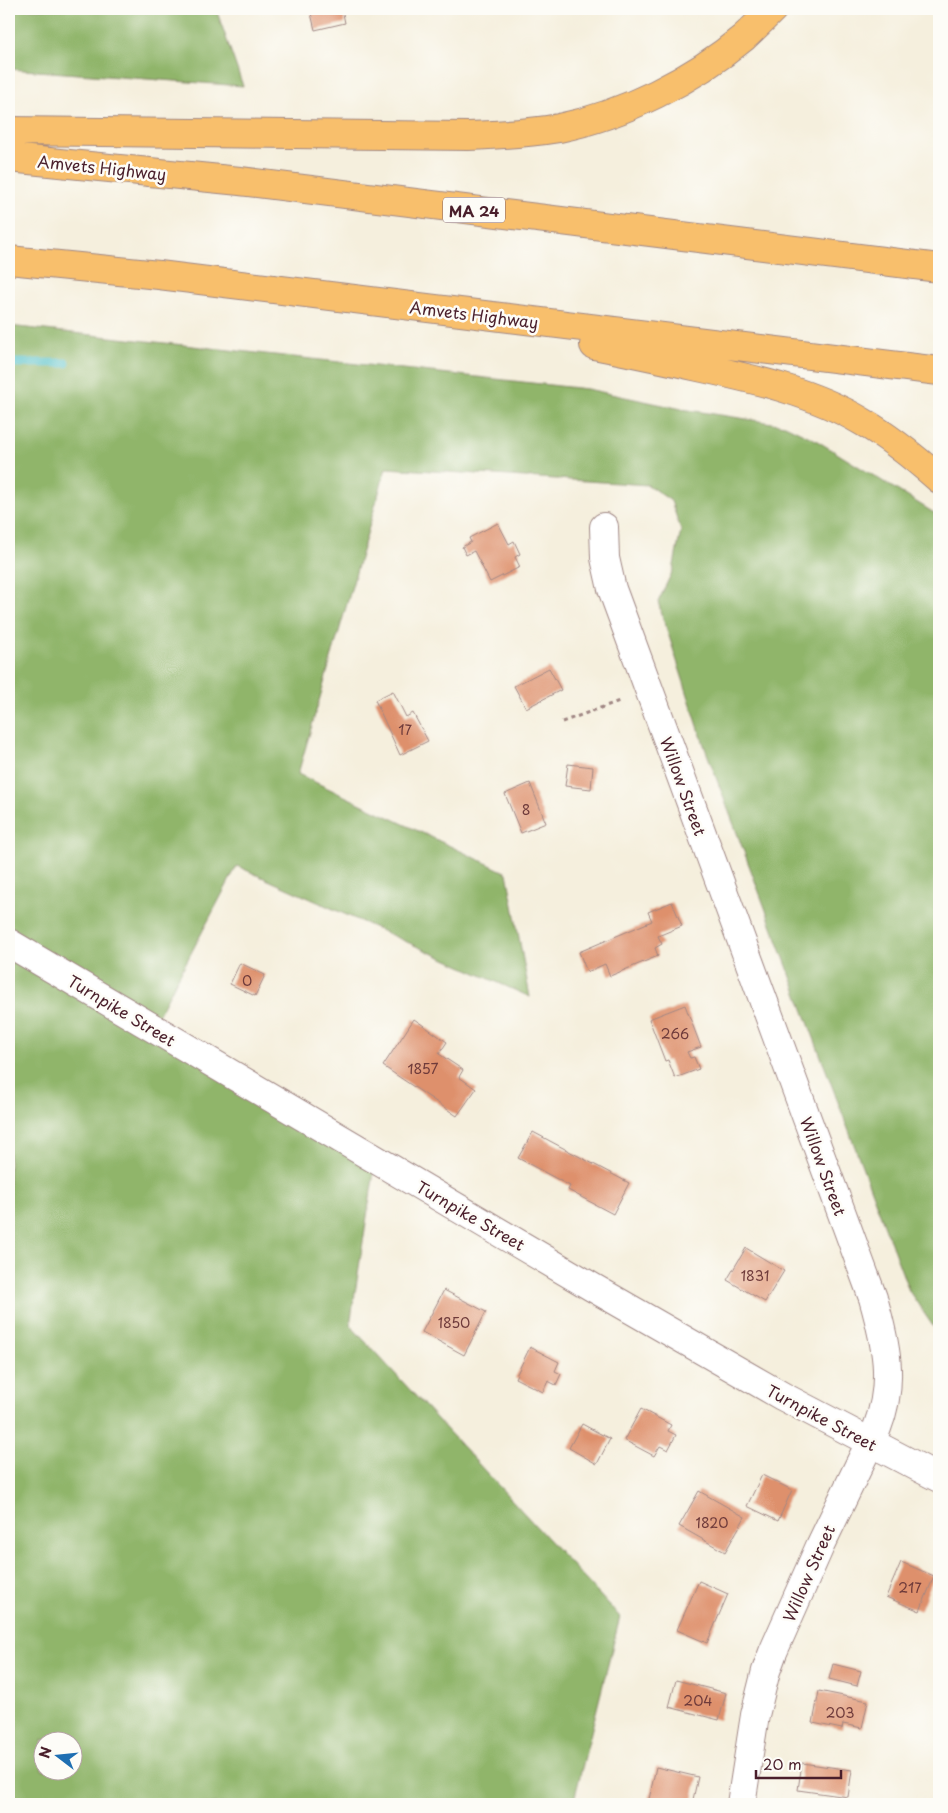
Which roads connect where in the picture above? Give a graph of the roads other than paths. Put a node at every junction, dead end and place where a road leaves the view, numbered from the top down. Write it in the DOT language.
graph roads {
  1 [pos="773,9"];
  2 [pos="9,131"];
  3 [pos="9,158"];
  4 [pos="9,260"];
  5 [pos="939,268"];
  6 [pos="309,293"];
  7 [pos="939,371"];
  8 [pos="939,479"];
  9 [pos="604,527"];
  10 [pos="9,943"];
  11 [pos="870,1443"];
  12 [pos="939,1478"];
  13 [pos="741,1804"];
  1 -- 2 [label="highway"];
  3 -- 5 [label="highway, Amvets Highway / MA 24"];
  4 -- 6 [label="highway, Amvets Highway"];
  6 -- 7 [label="highway, Amvets Highway"];
  6 -- 8 [label="highway"];
  9 -- 11 [label="street, Willow Street"];
  10 -- 11 [label="street, Turnpike Street"];
  11 -- 12 [label="street, Turnpike Street"];
  11 -- 13 [label="street, Willow Street"];
}
